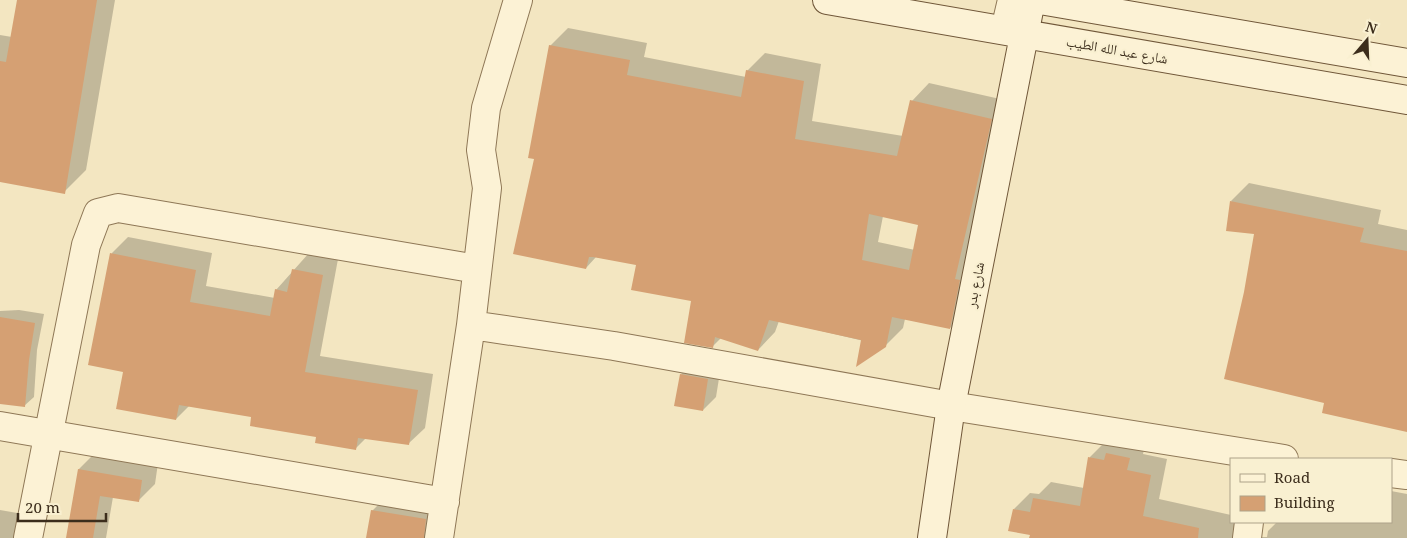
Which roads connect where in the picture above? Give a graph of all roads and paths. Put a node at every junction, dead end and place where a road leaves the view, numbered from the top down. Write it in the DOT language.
graph roads {
  1 [pos="518,0"];
  2 [pos="827,0"];
  3 [pos="1012,0"];
  4 [pos="1030,0"];
  5 [pos="1040,0"];
  6 [pos="1014,32"];
  7 [pos="1407,63"];
  8 [pos="1407,100"];
  9 [pos="477,269"];
  10 [pos="471,325"];
  11 [pos="951,406"];
  12 [pos="0,426"];
  13 [pos="47,433"];
  14 [pos="1267,458"];
  15 [pos="1392,473"];
  16 [pos="1407,475"];
  17 [pos="445,502"];
  18 [pos="1249,523"];
  19 [pos="28,538"];
  20 [pos="438,538"];
  21 [pos="932,538"];
  22 [pos="1247,538"];
  1 -- 9 [label="street"];
  2 -- 6 [label="street, شارع عبد الله الطيب"];
  3 -- 6 [label="street"];
  4 -- 6 [label="street"];
  5 -- 7 [label="street"];
  6 -- 8 [label="street, شارع عبد الله الطيب"];
  6 -- 11 [label="street, شارع بدر"];
  9 -- 10 [label="street"];
  9 -- 13 [label="street"];
  10 -- 11 [label="street"];
  10 -- 17 [label="street"];
  11 -- 14 [label="street"];
  11 -- 21 [label="street, شارع بدر"];
  12 -- 13 [label="street"];
  13 -- 17 [label="street"];
  13 -- 19 [label="street"];
  15 -- 16 [label="street"];
  17 -- 20 [label="street"];
  18 -- 22 [label="street"];
}
